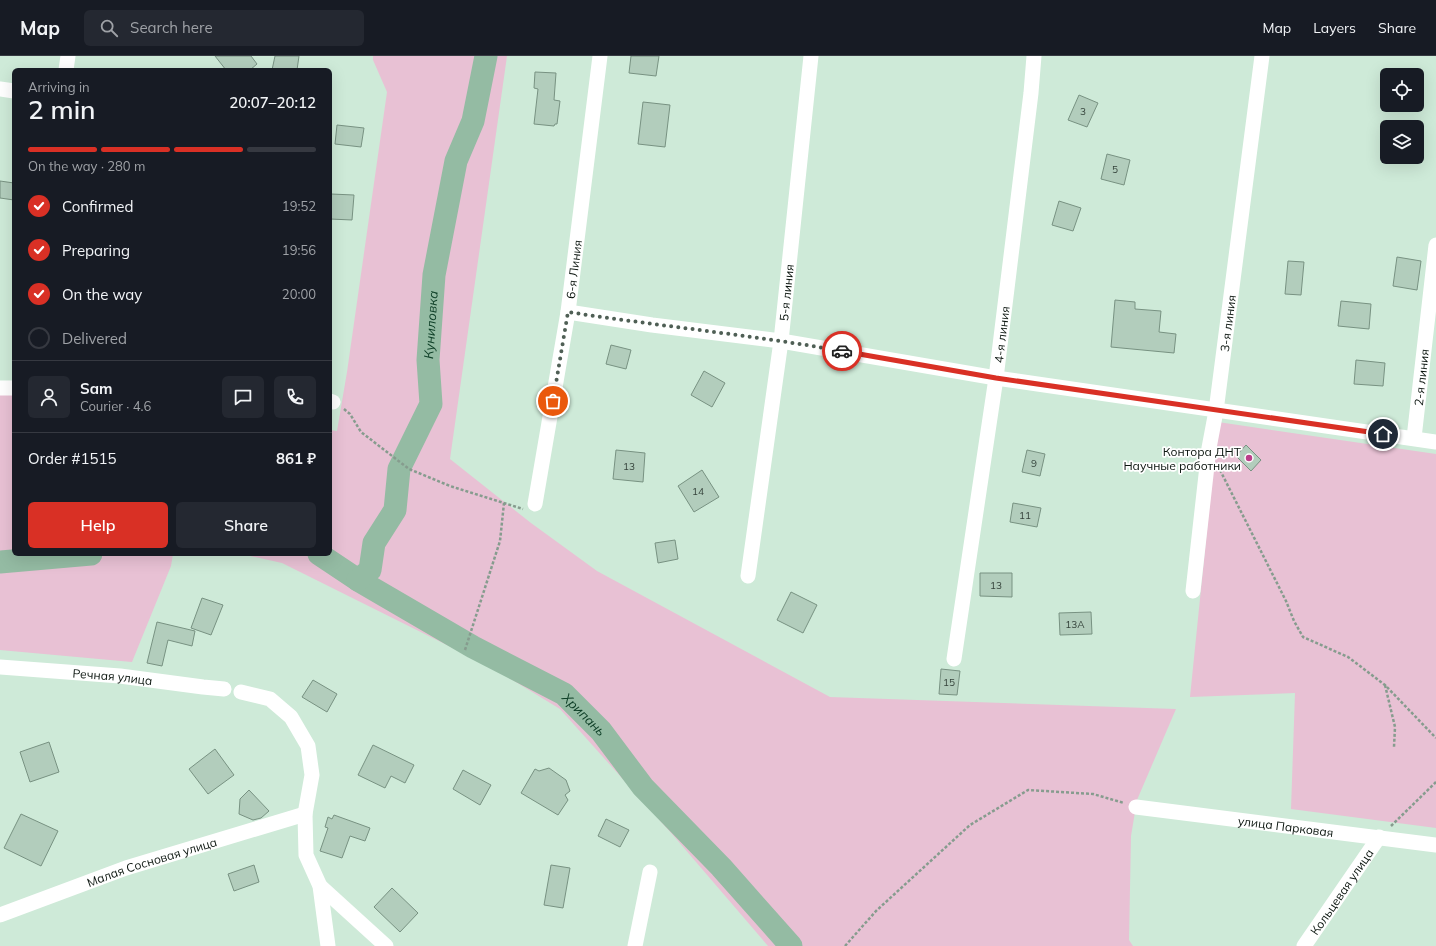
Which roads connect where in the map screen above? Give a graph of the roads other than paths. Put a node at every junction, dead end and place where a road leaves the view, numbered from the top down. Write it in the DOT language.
graph roads {
  1 [pos="68,56"];
  2 [pos="600,56"];
  3 [pos="811,56"];
  4 [pos="1034,56"];
  5 [pos="1262,56"];
  6 [pos="66,68"];
  7 [pos="0,89"];
  8 [pos="12,91"];
  9 [pos="1436,245"];
  10 [pos="568,312"];
  11 [pos="781,341"];
  12 [pos="996,378"];
  13 [pos="0,388"];
  14 [pos="12,388"];
  15 [pos="1216,411"];
  16 [pos="1414,438"];
  17 [pos="1436,442"];
  18 [pos="535,504"];
  19 [pos="748,576"];
  20 [pos="1193,591"];
  21 [pos="954,659"];
  22 [pos="0,667"];
  23 [pos="224,689"];
  24 [pos="241,692"];
  25 [pos="1136,807"];
  26 [pos="305,814"];
  27 [pos="1379,837"];
  28 [pos="1436,845"];
  29 [pos="650,872"];
  30 [pos="320,886"];
  31 [pos="0,915"];
  32 [pos="328,946"];
  33 [pos="386,946"];
  34 [pos="635,946"];
  35 [pos="1304,946"];
  1 -- 6 [label="street"];
  2 -- 10 [label="street, 6-я Линия"];
  3 -- 11 [label="street, 5-я линия"];
  4 -- 12 [label="street, 4-я линия"];
  5 -- 15 [label="street, 3-я линия"];
  7 -- 8 [label="street"];
  9 -- 16 [label="street, 2-я линия"];
  10 -- 11 [label="street"];
  10 -- 18 [label="street, 6-я Линия"];
  11 -- 12 [label="street"];
  11 -- 19 [label="street, 5-я линия"];
  12 -- 15 [label="street"];
  12 -- 21 [label="street, 4-я линия"];
  13 -- 14 [label="street"];
  15 -- 16 [label="street"];
  15 -- 20 [label="street, 3-я линия"];
  16 -- 17 [label="street"];
  22 -- 23 [label="street, Речная улица"];
  24 -- 26 [label="street"];
  25 -- 27 [label="street, улица Парковая"];
  26 -- 30 [label="street"];
  26 -- 31 [label="street, Малая Сосновая улица"];
  27 -- 28 [label="street, улица Парковая"];
  27 -- 35 [label="street, Кольцевая улица"];
  29 -- 34 [label="street"];
  30 -- 32 [label="street"];
  30 -- 33 [label="street"];
}
